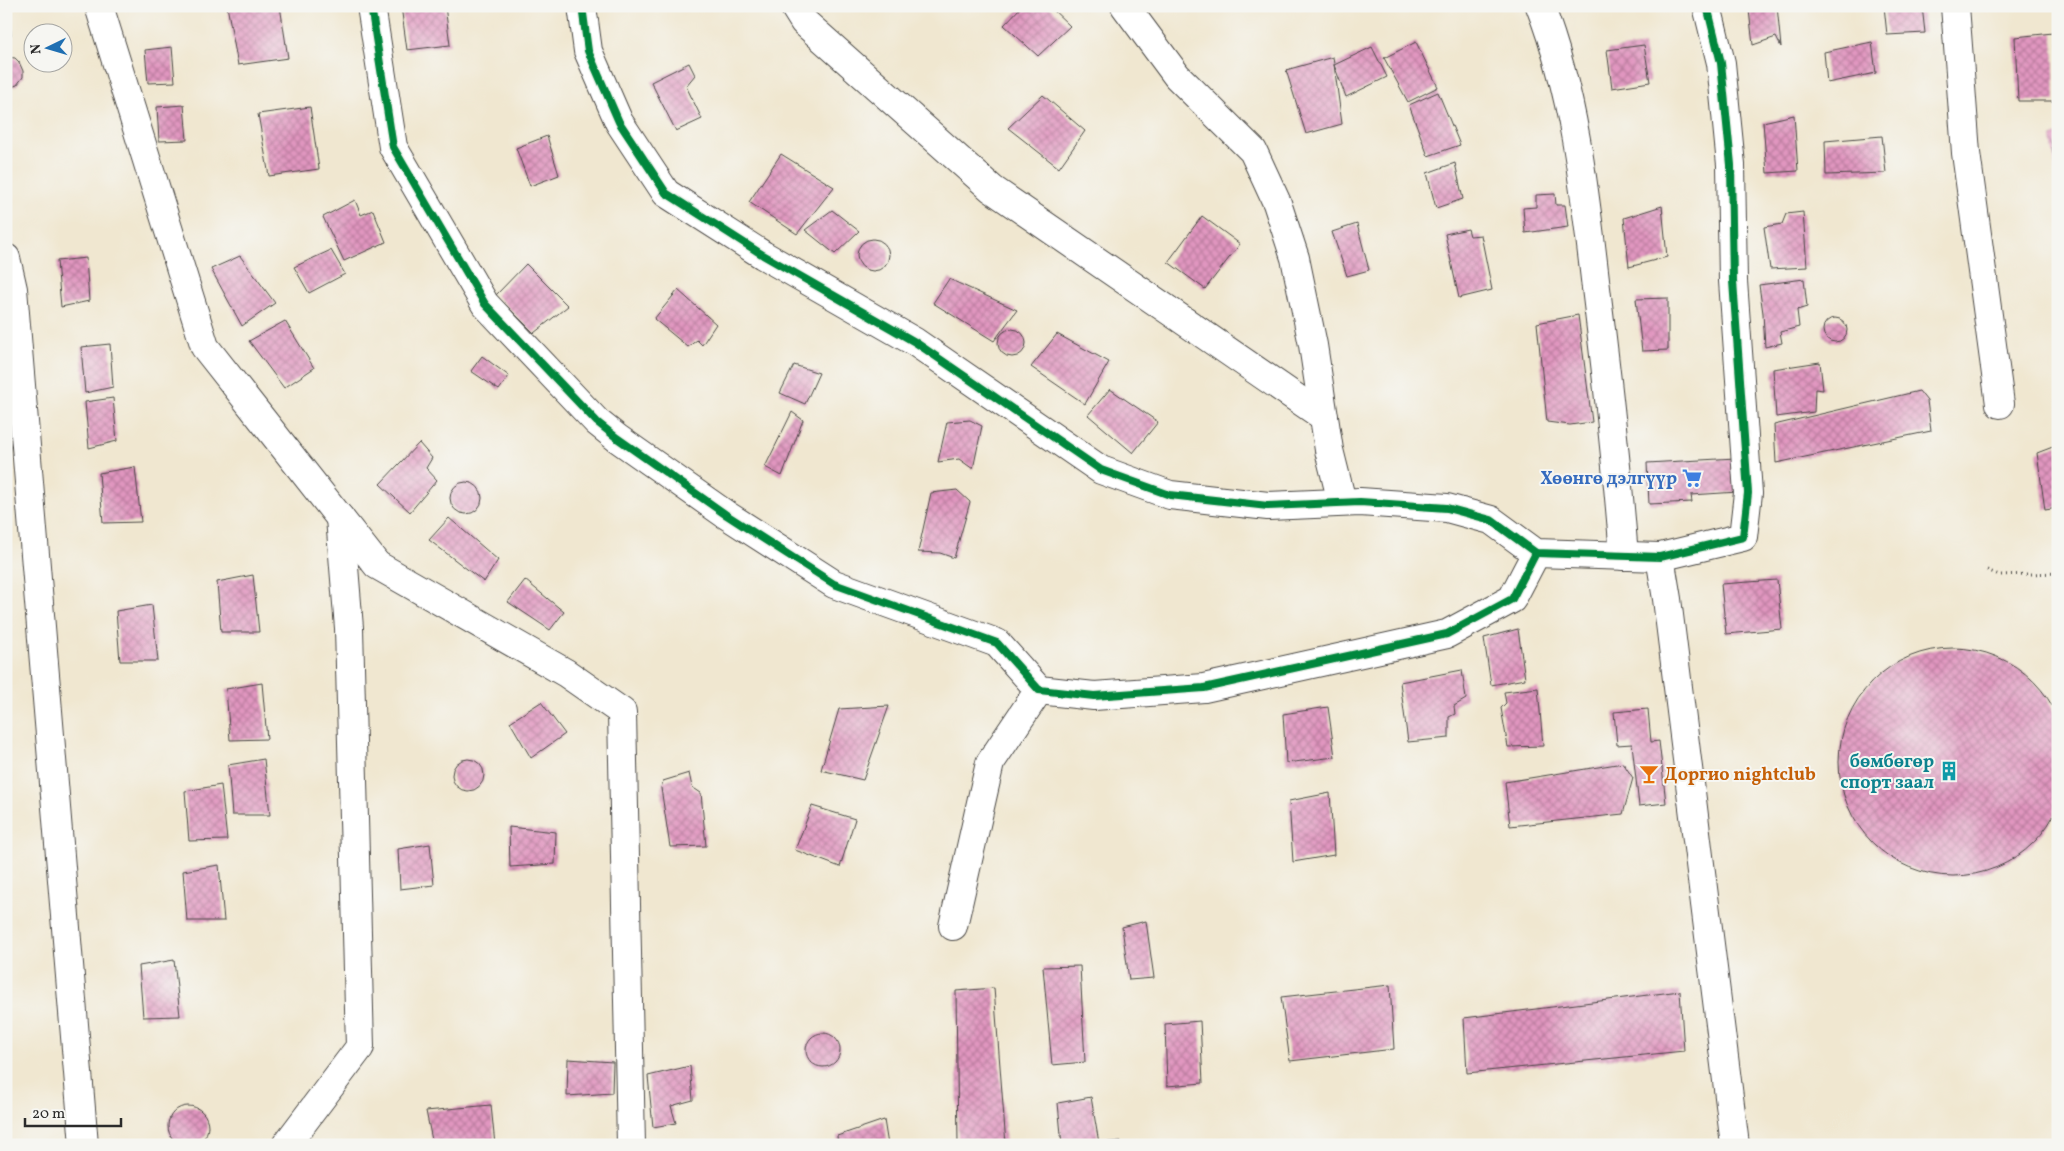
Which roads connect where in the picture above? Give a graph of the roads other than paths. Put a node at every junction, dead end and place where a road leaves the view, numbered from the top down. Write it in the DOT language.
graph roads {
  1 [pos="99,6"];
  2 [pos="370,6"];
  3 [pos="582,6"];
  4 [pos="794,6"];
  5 [pos="1125,6"];
  6 [pos="1540,6"];
  7 [pos="1707,6"];
  8 [pos="1955,6"];
  9 [pos="6,258"];
  10 [pos="2000,404"];
  11 [pos="1324,417"];
  12 [pos="1342,502"];
  13 [pos="340,518"];
  14 [pos="1536,553"];
  15 [pos="1624,556"];
  16 [pos="1660,557"];
  17 [pos="1039,690"];
  18 [pos="953,926"];
  19 [pos="84,1145"];
  20 [pos="286,1145"];
  21 [pos="631,1145"];
  22 [pos="1735,1145"];
  1 -- 13 [label="street"];
  2 -- 17 [label="street"];
  3 -- 12 [label="street"];
  4 -- 11 [label="street"];
  5 -- 11 [label="street"];
  6 -- 15 [label="street"];
  7 -- 16 [label="street"];
  8 -- 10 [label="street"];
  9 -- 19 [label="street"];
  11 -- 12 [label="street"];
  12 -- 14 [label="street"];
  13 -- 20 [label="street"];
  13 -- 21 [label="street"];
  14 -- 15 [label="street"];
  14 -- 17 [label="street"];
  15 -- 16 [label="street"];
  16 -- 22 [label="street"];
  17 -- 18 [label="street"];
}
